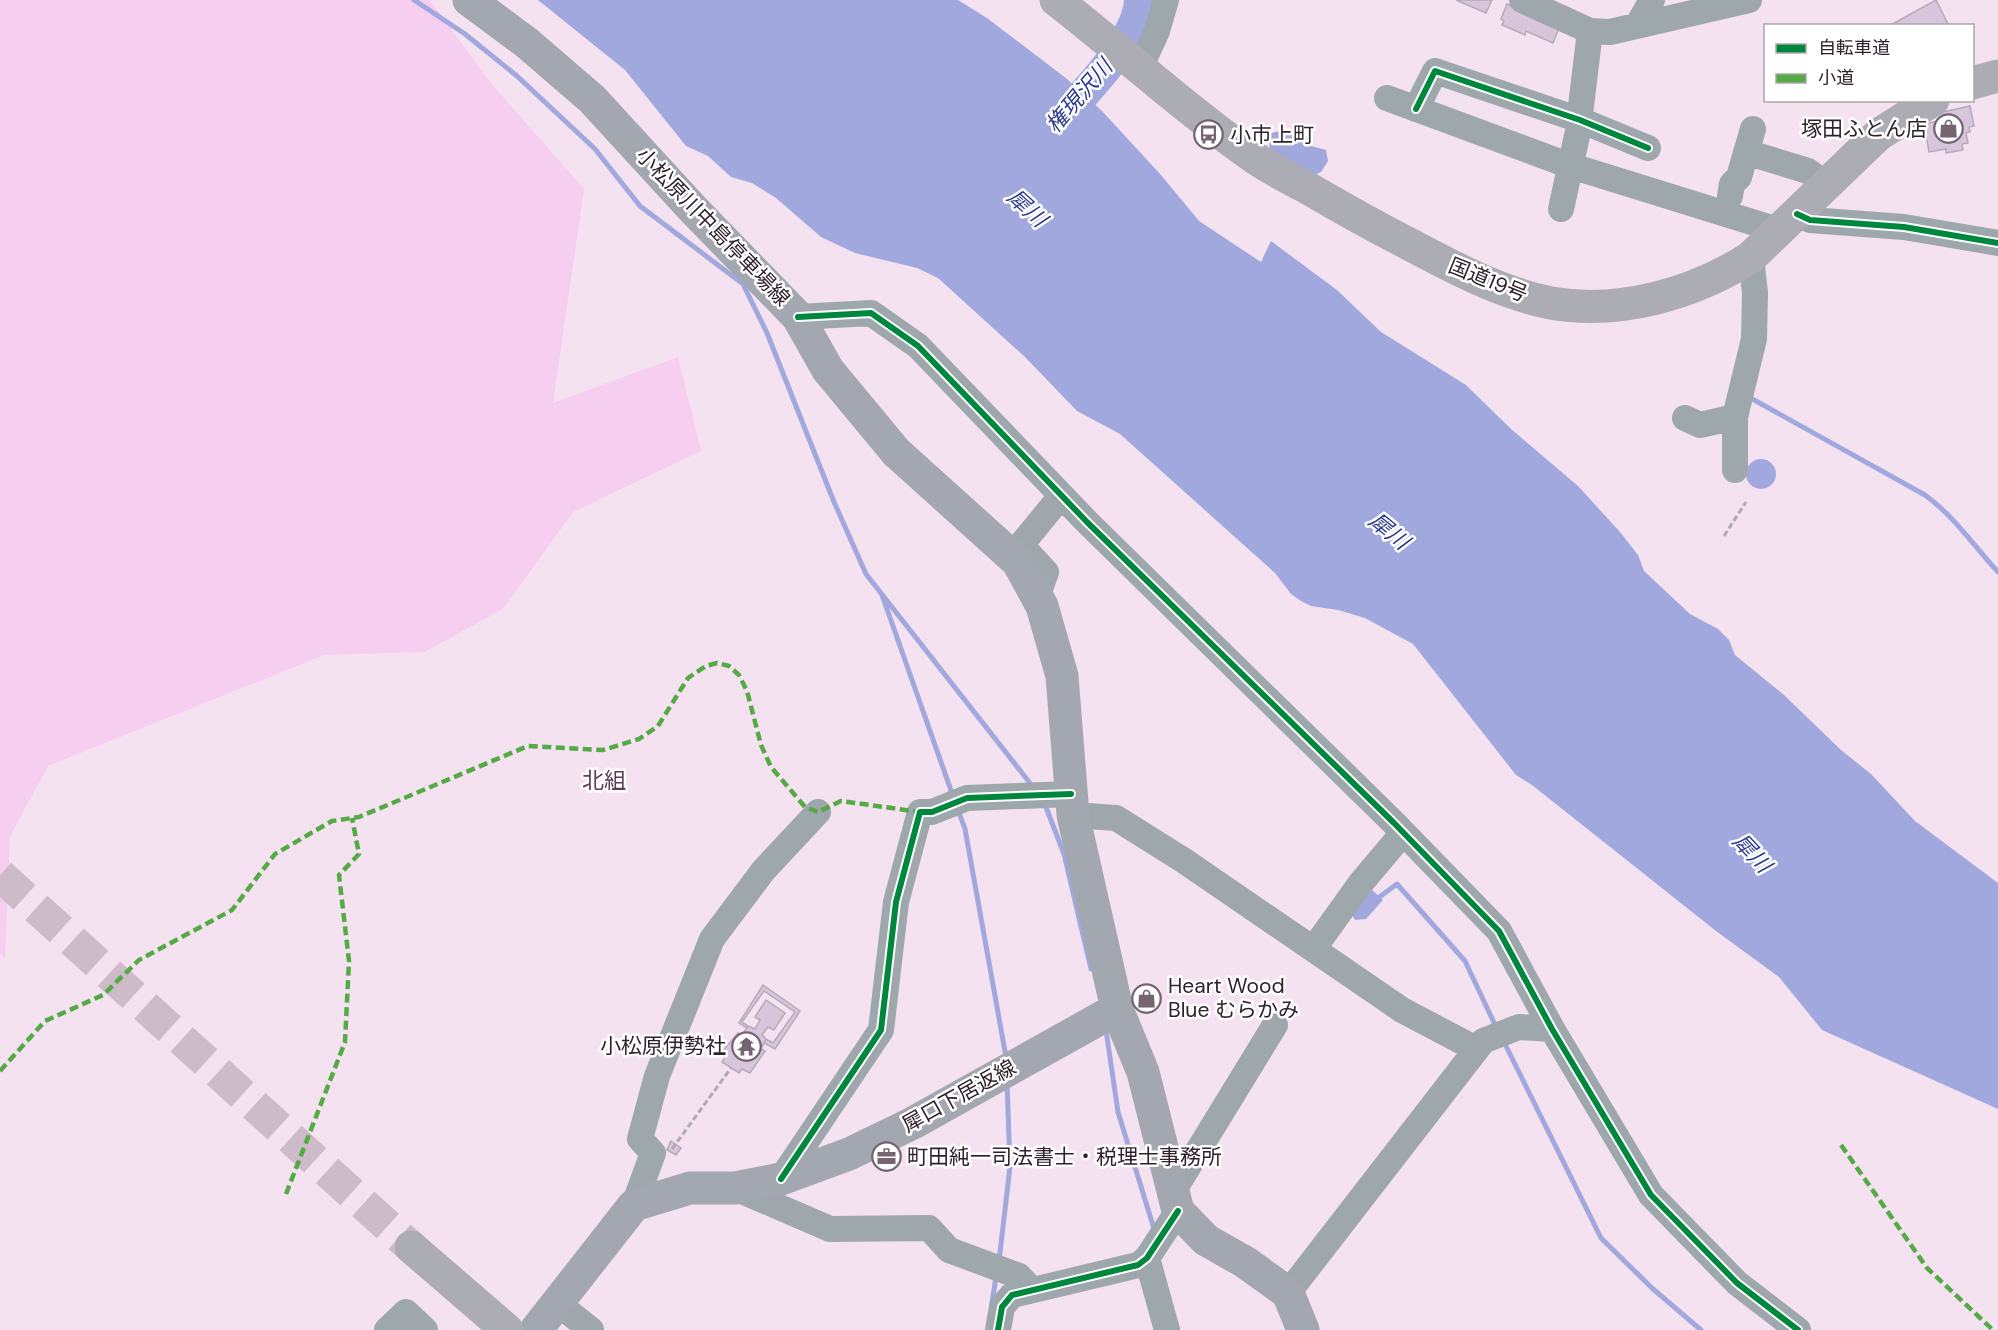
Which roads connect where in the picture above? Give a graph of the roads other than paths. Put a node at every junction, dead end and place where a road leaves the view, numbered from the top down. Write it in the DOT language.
graph roads {
  1 [pos="469,0"];
  2 [pos="1056,0"];
  3 [pos="1166,0"];
  4 [pos="1522,0"];
  5 [pos="1742,1"];
  6 [pos="1642,8"];
  7 [pos="1590,31"];
  8 [pos="1127,57"];
  9 [pos="1998,76"];
  10 [pos="1974,82"];
  11 [pos="1387,98"];
  12 [pos="1930,102"];
  13 [pos="1416,109"];
  14 [pos="1580,120"];
  15 [pos="1648,148"];
  16 [pos="1572,166"];
  17 [pos="1826,184"];
  18 [pos="1730,196"];
  19 [pos="1561,209"];
  20 [pos="1797,214"];
  21 [pos="1768,227"];
  22 [pos="1998,243"];
  23 [pos="1751,257"];
  24 [pos="798,317"];
  25 [pos="1735,417"];
  26 [pos="1685,418"];
  27 [pos="1735,470"];
  28 [pos="1061,496"];
  29 [pos="1037,597"];
  30 [pos="1072,804"];
  31 [pos="818,812"];
  32 [pos="1403,832"];
  33 [pos="1314,948"];
  34 [pos="1118,1009"];
  35 [pos="1275,1024"];
  36 [pos="1552,1029"];
  37 [pos="1480,1045"];
  38 [pos="781,1179"];
  39 [pos="735,1188"];
  40 [pos="1176,1201"];
  41 [pos="634,1205"];
  42 [pos="411,1246"];
  43 [pos="1147,1258"];
  44 [pos="1032,1290"];
  45 [pos="1288,1293"];
  46 [pos="556,1302"];
  47 [pos="516,1329"];
  48 [pos="387,1330"];
  49 [pos="425,1330"];
  50 [pos="591,1330"];
  51 [pos="998,1330"];
  52 [pos="1167,1330"];
  53 [pos="1303,1330"];
  54 [pos="1798,1330"];
  1 -- 24 [label="main road, 小松原川中島停車場線"];
  2 -- 8 [label="highway, 国道19号"];
  3 -- 8 [label="street"];
  4 -- 7 [label="street"];
  5 -- 6 [label="street"];
  6 -- 7 [label="street"];
  7 -- 14 [label="street"];
  8 -- 23 [label="highway, 国道19号"];
  9 -- 10 [label="highway"];
  11 -- 13 [label="street"];
  12 -- 17 [label="highway, 国道19号"];
  13 -- 14 [label="street"];
  13 -- 16 [label="street"];
  14 -- 15 [label="street"];
  14 -- 16 [label="street"];
  16 -- 19 [label="street"];
  16 -- 21 [label="street"];
  17 -- 18 [label="street"];
  17 -- 20 [label="highway, 国道19号"];
  20 -- 22 [label="street"];
  20 -- 23 [label="highway, 国道19号"];
  23 -- 25 [label="street"];
  24 -- 28 [label="street"];
  24 -- 29 [label="main road, 小松原川中島停車場線"];
  25 -- 26 [label="street"];
  25 -- 27 [label="street"];
  28 -- 29 [label="street"];
  28 -- 32 [label="street"];
  29 -- 30 [label="main road, 小松原川中島停車場線"];
  30 -- 33 [label="street"];
  30 -- 34 [label="main road, 小松原川中島停車場線"];
  30 -- 38 [label="street"];
  31 -- 41 [label="street"];
  32 -- 33 [label="street"];
  32 -- 36 [label="street"];
  33 -- 37 [label="street"];
  34 -- 38 [label="main road, 犀口下居返線"];
  34 -- 40 [label="main road, 小松原川中島停車場線"];
  35 -- 40 [label="street"];
  36 -- 37 [label="street"];
  36 -- 54 [label="street"];
  37 -- 45 [label="street"];
  38 -- 39 [label="main road, 犀口下居返線"];
  39 -- 41 [label="main road, 犀口下居返線"];
  39 -- 44 [label="street"];
  40 -- 43 [label="street"];
  40 -- 45 [label="main road, 小松原川中島停車場線"];
  41 -- 46 [label="main road"];
  42 -- 47 [label="highway"];
  43 -- 44 [label="street"];
  43 -- 52 [label="street"];
  44 -- 51 [label="street"];
  45 -- 53 [label="main road"];
  46 -- 47 [label="main road"];
  46 -- 50 [label="street"];
  48 -- 49 [label="street"];
}
